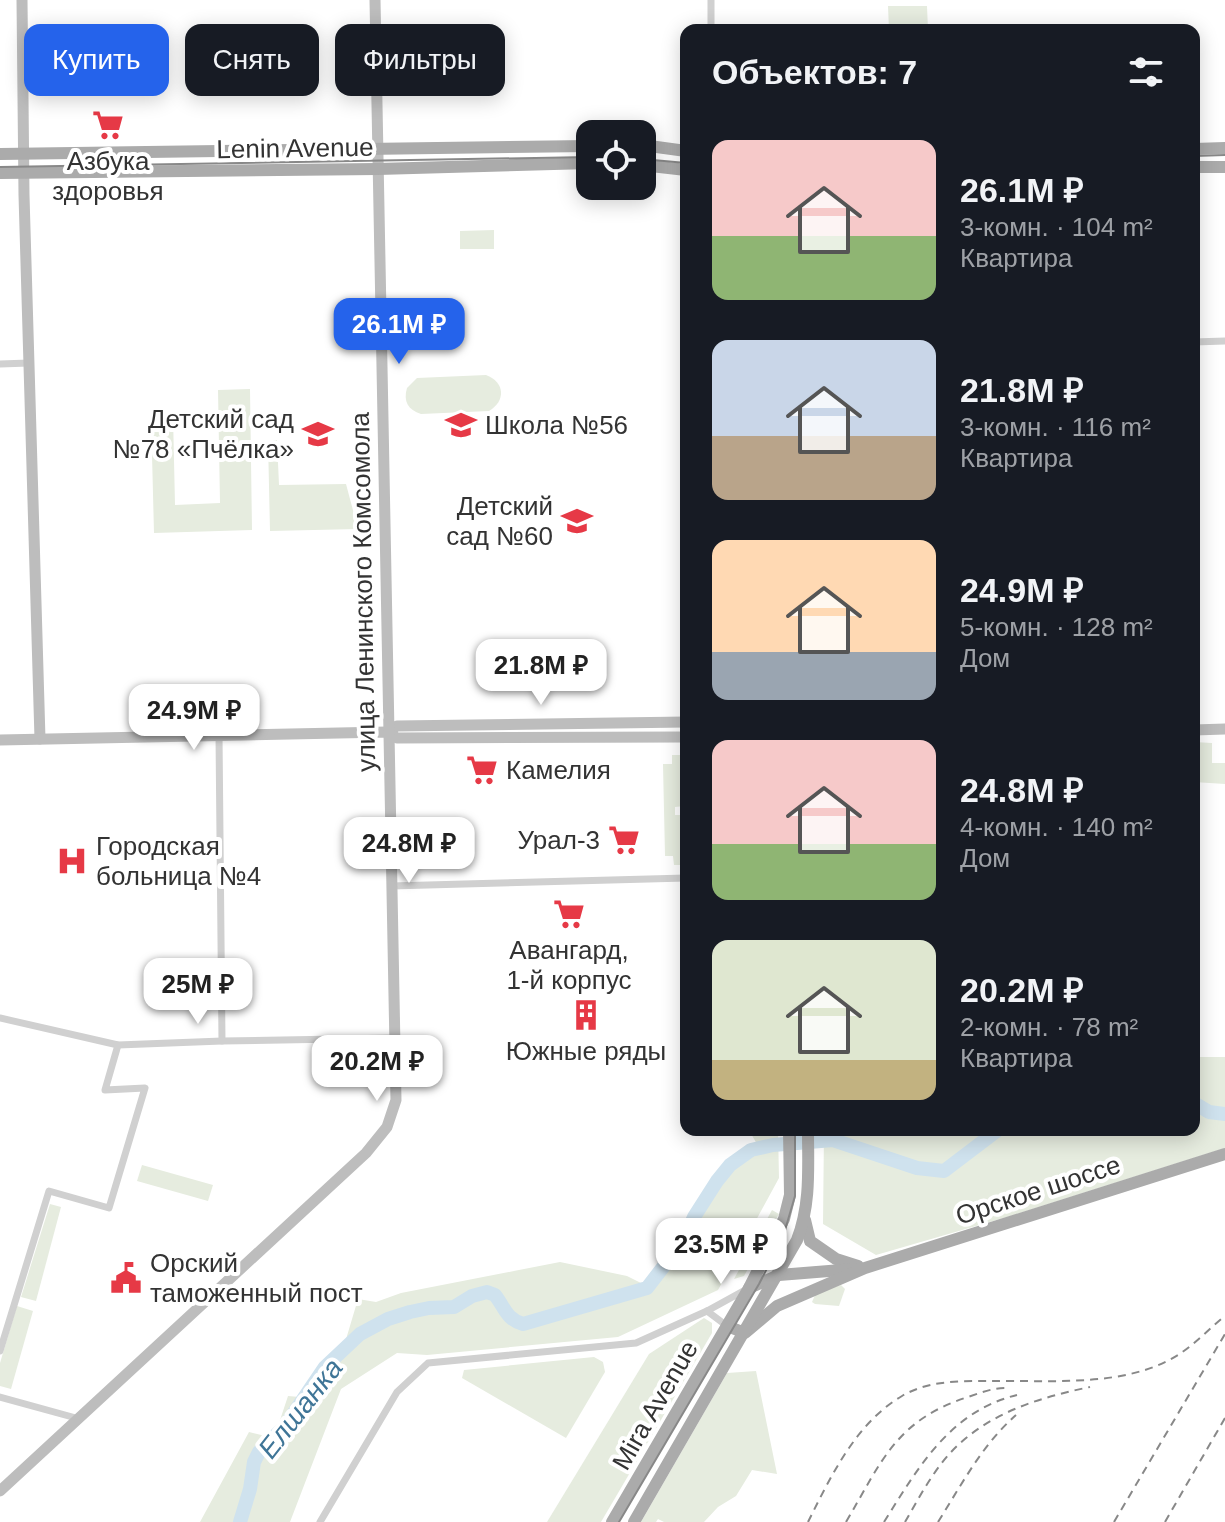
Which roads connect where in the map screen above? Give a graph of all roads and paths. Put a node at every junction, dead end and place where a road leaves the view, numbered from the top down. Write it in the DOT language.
graph roads {
  1 [pos="22,0"];
  2 [pos="375,0"];
  3 [pos="711,0"];
  4 [pos="711,24"];
  5 [pos="464,146"];
  6 [pos="482,146"];
  7 [pos="537,146"];
  8 [pos="573,146"];
  9 [pos="377,147"];
  10 [pos="656,147"];
  11 [pos="1225,148"];
  12 [pos="1200,149"];
  13 [pos="203,150"];
  14 [pos="680,150"];
  15 [pos="23,153"];
  16 [pos="0,154"];
  17 [pos="572,163"];
  18 [pos="576,163"];
  19 [pos="537,164"];
  20 [pos="465,166"];
  21 [pos="482,166"];
  22 [pos="656,166"];
  23 [pos="1200,167"];
  24 [pos="1225,167"];
  25 [pos="378,169"];
  26 [pos="680,169"];
  27 [pos="204,171"];
  28 [pos="23,172"];
  29 [pos="0,173"];
  30 [pos="1225,341"];
  31 [pos="1200,342"];
  32 [pos="29,363"];
  33 [pos="0,364"];
  34 [pos="680,722"];
  35 [pos="1225,729"];
  36 [pos="1200,730"];
  37 [pos="387,732"];
  38 [pos="219,733"];
  39 [pos="680,737"];
  40 [pos="40,739"];
  41 [pos="0,740"];
  42 [pos="680,878"];
  43 [pos="391,886"];
  44 [pos="0,1018"];
  45 [pos="395,1038"];
  46 [pos="222,1041"];
  47 [pos="118,1045"];
  48 [pos="789,1136"];
  49 [pos="808,1136"];
  50 [pos="1225,1154"];
  51 [pos="805,1220"];
  52 [pos="865,1268"];
  53 [pos="779,1275"];
  54 [pos="749,1288"];
  55 [pos="707,1311"];
  56 [pos="727,1326"];
  57 [pos="745,1333"];
  58 [pos="0,1351"];
  59 [pos="0,1397"];
  60 [pos="76,1418"];
  61 [pos="0,1491"];
  62 [pos="320,1522"];
  63 [pos="612,1522"];
  64 [pos="634,1522"];
  1 -- 15 [label="street"];
  2 -- 9 [label="street, улица Ленинского Комсомола"];
  3 -- 4 [label="street"];
  5 -- 6 [label="main road, Lenin Avenue"];
  5 -- 9 [label="main road, Lenin Avenue"];
  5 -- 20 [label="street"];
  6 -- 7 [label="main road, Lenin Avenue"];
  6 -- 21 [label="street"];
  7 -- 8 [label="main road, Lenin Avenue"];
  7 -- 19 [label="street"];
  8 -- 17 [label="street"];
  9 -- 13 [label="main road, Lenin Avenue"];
  9 -- 25 [label="street, улица Ленинского Комсомола"];
  10 -- 14 [label="main road"];
  11 -- 12 [label="main road"];
  13 -- 15 [label="main road, Lenin Avenue"];
  13 -- 27 [label="street"];
  15 -- 16 [label="main road, Lenin Avenue"];
  15 -- 28 [label="street"];
  17 -- 18 [label="main road, Lenin Avenue"];
  17 -- 19 [label="main road, Lenin Avenue"];
  19 -- 21 [label="main road, Lenin Avenue"];
  20 -- 21 [label="main road, Lenin Avenue"];
  20 -- 25 [label="main road, Lenin Avenue"];
  22 -- 26 [label="main road"];
  23 -- 24 [label="main road"];
  25 -- 27 [label="main road, Lenin Avenue"];
  25 -- 37 [label="street, улица Ленинского Комсомола"];
  27 -- 28 [label="main road, Lenin Avenue"];
  28 -- 29 [label="main road, Lenin Avenue"];
  28 -- 32 [label="street"];
  30 -- 31 [label="street"];
  32 -- 33 [label="street"];
  32 -- 40 [label="street"];
  34 -- 37 [label="street"];
  35 -- 36 [label="street"];
  37 -- 38 [label="street"];
  37 -- 39 [label="street"];
  37 -- 43 [label="street, улица Ленинского Комсомола"];
  38 -- 40 [label="street"];
  38 -- 46 [label="street"];
  40 -- 41 [label="street"];
  42 -- 43 [label="street"];
  43 -- 45 [label="street, улица Ленинского Комсомола"];
  44 -- 47 [label="street"];
  45 -- 46 [label="street"];
  45 -- 60 [label="street, улица Ленинского Комсомола"];
  46 -- 47 [label="street"];
  47 -- 58 [label="street"];
  48 -- 54 [label="main road, Mira Avenue"];
  49 -- 51 [label="main road, Mira Avenue"];
  50 -- 52 [label="main road, Орское шоссе"];
  51 -- 52 [label="main road"];
  51 -- 53 [label="main road, Mira Avenue"];
  52 -- 53 [label="main road"];
  52 -- 57 [label="main road"];
  53 -- 54 [label="main road"];
  53 -- 57 [label="main road, Mira Avenue"];
  54 -- 55 [label="street"];
  54 -- 56 [label="main road, Mira Avenue"];
  55 -- 56 [label="street"];
  55 -- 62 [label="street"];
  56 -- 57 [label="main road"];
  56 -- 63 [label="main road, Mira Avenue"];
  57 -- 64 [label="main road, Mira Avenue"];
  59 -- 60 [label="street"];
  60 -- 61 [label="street, улица Ленинского Комсомола"];
}
